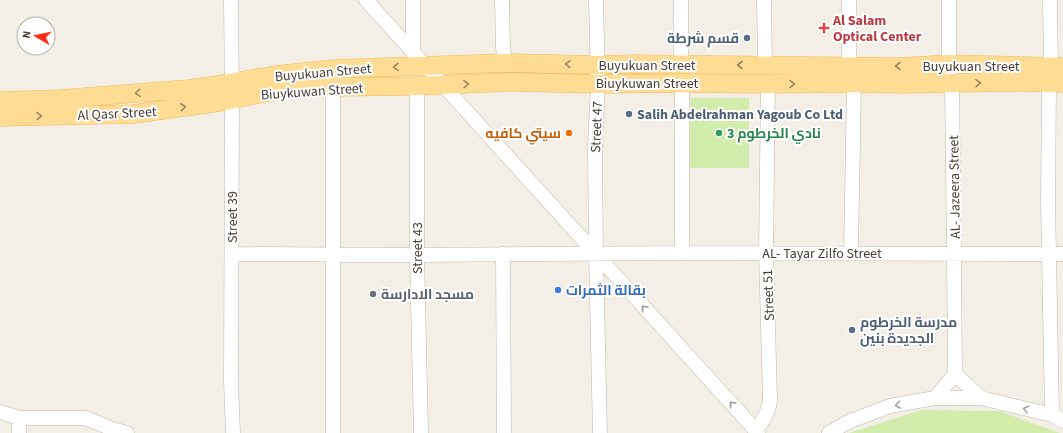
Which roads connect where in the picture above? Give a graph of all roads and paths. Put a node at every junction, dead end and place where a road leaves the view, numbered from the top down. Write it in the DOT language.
graph roads {
  1 [pos="231,0"];
  2 [pos="366,0"];
  3 [pos="413,0"];
  4 [pos="502,0"];
  5 [pos="596,0"];
  6 [pos="681,0"];
  7 [pos="764,0"];
  8 [pos="849,0"];
  9 [pos="948,0"];
  10 [pos="1050,0"];
  11 [pos="413,52"];
  12 [pos="505,63"];
  13 [pos="949,64"];
  14 [pos="598,65"];
  15 [pos="681,65"];
  16 [pos="765,65"];
  17 [pos="425,66"];
  18 [pos="849,66"];
  19 [pos="1057,75"];
  20 [pos="682,83"];
  21 [pos="854,83"];
  22 [pos="952,83"];
  23 [pos="598,84"];
  24 [pos="768,84"];
  25 [pos="443,85"];
  26 [pos="417,86"];
  27 [pos="333,87"];
  28 [pos="232,90"];
  29 [pos="0,101"];
  30 [pos="0,117"];
  31 [pos="682,253"];
  32 [pos="766,253"];
  33 [pos="851,253"];
  34 [pos="954,253"];
  35 [pos="232,254"];
  36 [pos="332,254"];
  37 [pos="503,254"];
  38 [pos="596,254"];
  39 [pos="1049,254"];
  40 [pos="1063,254"];
  41 [pos="417,255"];
  42 [pos="955,374"];
  43 [pos="935,398"];
  44 [pos="981,398"];
  45 [pos="0,412"];
  46 [pos="19,418"];
  47 [pos="1057,418"];
  48 [pos="112,431"];
  49 [pos="757,432"];
  50 [pos="19,433"];
  51 [pos="127,433"];
  52 [pos="233,433"];
  53 [pos="333,433"];
  54 [pos="421,433"];
  55 [pos="504,433"];
  56 [pos="600,433"];
  57 [pos="829,433"];
  1 -- 28 [label="street, Street 39"];
  2 -- 11 [label="street"];
  3 -- 11 [label="street"];
  4 -- 12 [label="street"];
  5 -- 14 [label="street, Street 47"];
  6 -- 15 [label="street"];
  7 -- 16 [label="street"];
  8 -- 18 [label="street"];
  9 -- 13 [label="street, AL- Jazeera Street"];
  10 -- 19 [label="street"];
  11 -- 17 [label="street"];
  14 -- 12 [label="main road, Buyukuan Street, one-way"];
  12 -- 17 [label="main road, Buyukuan Street"];
  13 -- 18 [label="main road, Buyukuan Street, one-way"];
  13 -- 19 [label="main road, Buyukuan Street"];
  13 -- 22 [label="street, AL- Jazeera Street"];
  14 -- 15 [label="main road, Buyukuan Street"];
  14 -- 23 [label="street, Street 47"];
  16 -- 15 [label="main road, Buyukuan Street, one-way"];
  16 -- 18 [label="main road, Buyukuan Street"];
  17 -- 25 [label="street"];
  17 -- 28 [label="main road, Buyukuan Street, one-way"];
  22 -- 19 [label="main road, Biuykuwan Street, one-way"];
  19 -- 39 [label="street"];
  20 -- 23 [label="main road, Biuykuwan Street"];
  20 -- 24 [label="main road, Biuykuwan Street"];
  20 -- 31 [label="street"];
  21 -- 22 [label="main road, Biuykuwan Street"];
  24 -- 21 [label="main road, Biuykuwan Street, one-way"];
  21 -- 33 [label="street"];
  22 -- 34 [label="street, AL- Jazeera Street"];
  25 -- 23 [label="main road, Biuykuwan Street, one-way"];
  23 -- 38 [label="street, Street 47"];
  24 -- 32 [label="street, Street 51"];
  25 -- 26 [label="main road, Biuykuwan Street"];
  25 -- 38 [label="street"];
  26 -- 27 [label="main road, Biuykuwan Street"];
  26 -- 41 [label="street, Street 43"];
  27 -- 28 [label="main road, Biuykuwan Street"];
  27 -- 36 [label="street"];
  28 -- 29 [label="main road, Al Qasr Street, one-way"];
  30 -- 28 [label="main road, Al Qasr Street, one-way"];
  28 -- 35 [label="street, Street 39"];
  31 -- 32 [label="street, AL- Tayar Zilfo Street"];
  31 -- 38 [label="street, AL- Tayar Zilfo Street"];
  32 -- 33 [label="street, AL- Tayar Zilfo Street"];
  32 -- 49 [label="street, Street 51"];
  33 -- 34 [label="street, AL- Tayar Zilfo Street"];
  34 -- 39 [label="street, AL- Tayar Zilfo Street"];
  34 -- 42 [label="street, AL- Jazeera Street"];
  35 -- 36 [label="street, AL- Tayar Zilfo Street"];
  35 -- 52 [label="street, Street 39"];
  36 -- 41 [label="street, AL- Tayar Zilfo Street"];
  36 -- 53 [label="street"];
  37 -- 38 [label="street, AL- Tayar Zilfo Street"];
  37 -- 41 [label="street, AL- Tayar Zilfo Street"];
  37 -- 55 [label="street"];
  49 -- 38 [label="street, one-way"];
  38 -- 56 [label="street, Street 47"];
  39 -- 40 [label="street, AL- Tayar Zilfo Street"];
  39 -- 47 [label="street"];
  41 -- 54 [label="street, Street 43"];
  42 -- 43 [label="street"];
  42 -- 44 [label="street"];
  43 -- 44 [label="street"];
  43 -- 57 [label="street, one-way"];
  47 -- 44 [label="street, one-way"];
  45 -- 46 [label="street"];
  46 -- 48 [label="street"];
  46 -- 50 [label="street"];
  48 -- 51 [label="street"];
}
